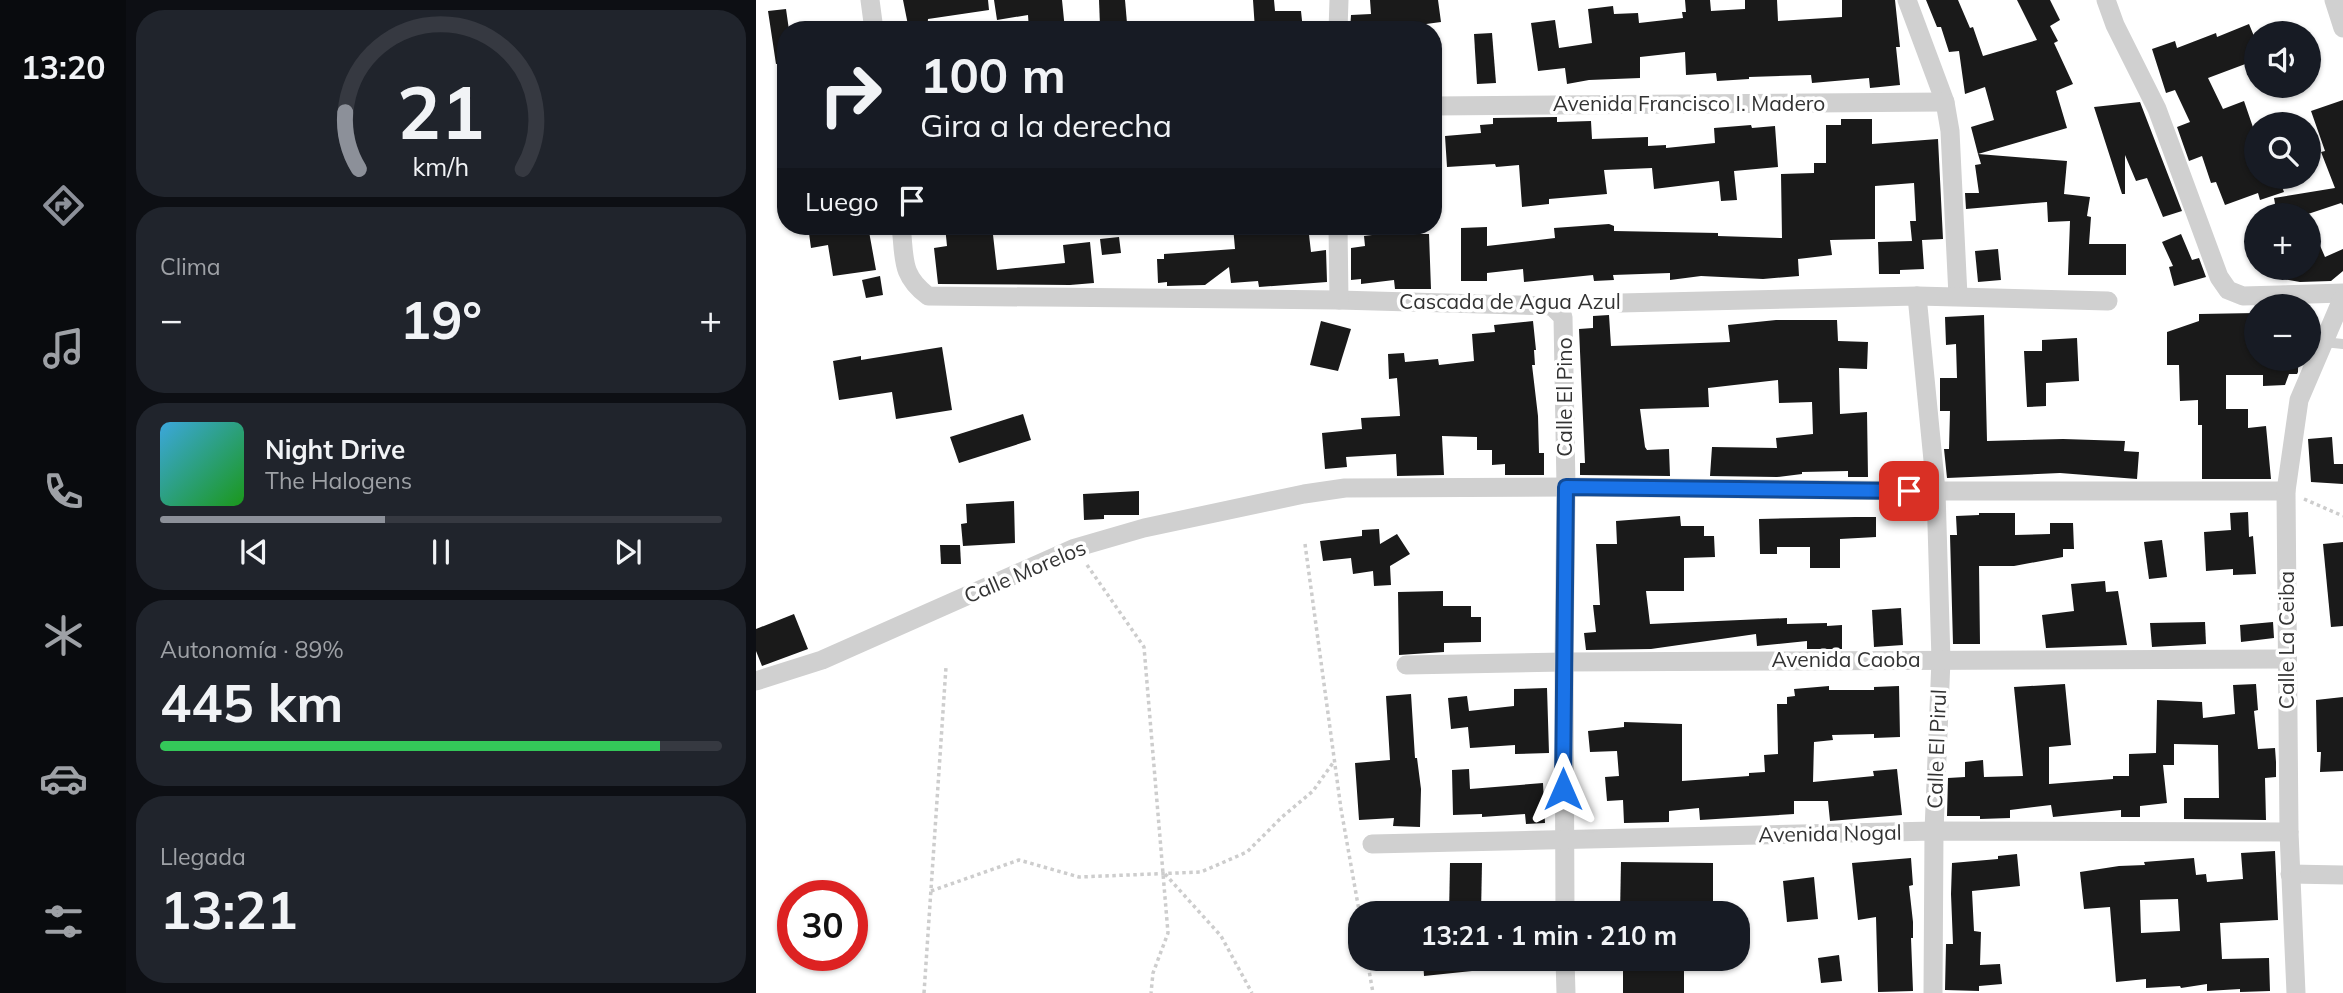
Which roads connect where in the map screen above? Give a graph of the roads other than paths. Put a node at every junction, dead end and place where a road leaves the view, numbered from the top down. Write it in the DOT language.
graph roads {
  1 [pos="870,0"];
  2 [pos="1339,0"];
  3 [pos="1907,0"];
  4 [pos="2106,0"];
  5 [pos="2334,0"];
  6 [pos="873,21"];
  7 [pos="1338,21"];
  8 [pos="2343,28"];
  9 [pos="1945,102"];
  10 [pos="1442,106"];
  11 [pos="902,235"];
  12 [pos="1338,235"];
  13 [pos="2343,295"];
  14 [pos="1917,296"];
  15 [pos="1958,296"];
  16 [pos="1339,300"];
  17 [pos="2108,301"];
  18 [pos="1620,303"];
  19 [pos="1552,306"];
  20 [pos="2333,343"];
  21 [pos="1566,487"];
  22 [pos="1936,491"];
  23 [pos="2286,491"];
  24 [pos="2287,659"];
  25 [pos="1941,660"];
  26 [pos="1564,663"];
  27 [pos="1406,666"];
  28 [pos="756,681"];
  29 [pos="1934,831"];
  30 [pos="2288,832"];
  31 [pos="1563,840"];
  32 [pos="1372,844"];
  33 [pos="2290,874"];
  34 [pos="2343,876"];
  35 [pos="1565,901"];
  36 [pos="1565,971"];
  37 [pos="1566,993"];
  38 [pos="1933,993"];
  39 [pos="2296,993"];
  1 -- 6 [label="street"];
  2 -- 7 [label="street"];
  3 -- 9 [label="street"];
  4 -- 13 [label="street"];
  5 -- 8 [label="street"];
  9 -- 10 [label="street, Avenida Francisco I. Madero"];
  9 -- 15 [label="street"];
  11 -- 16 [label="street, Cascada de Agua Azul"];
  12 -- 16 [label="street"];
  13 -- 20 [label="street, Calle La Ceiba"];
  14 -- 15 [label="street, Cascada de Agua Azul"];
  14 -- 18 [label="street, Cascada de Agua Azul"];
  14 -- 22 [label="street, Calle El Pirul"];
  15 -- 17 [label="street, Cascada de Agua Azul"];
  16 -- 19 [label="street, Cascada de Agua Azul"];
  19 -- 21 [label="street, Calle El Pino"];
  20 -- 23 [label="street, Calle La Ceiba"];
  21 -- 22 [label="street, Calle Morelos"];
  21 -- 26 [label="street, Calle El Pino"];
  21 -- 28 [label="street, Calle Morelos"];
  22 -- 23 [label="street, Calle Morelos"];
  22 -- 25 [label="street, Calle El Pirul"];
  23 -- 24 [label="street, Calle La Ceiba"];
  24 -- 25 [label="street, Avenida Caoba"];
  24 -- 30 [label="street, Calle La Ceiba"];
  25 -- 26 [label="street, Avenida Caoba"];
  25 -- 29 [label="street, Calle El Pirul"];
  26 -- 27 [label="street, Avenida Caoba"];
  26 -- 31 [label="street, Calle El Pino"];
  29 -- 30 [label="street, Avenida Nogal"];
  29 -- 31 [label="street, Avenida Nogal"];
  29 -- 38 [label="street, Calle El Pirul"];
  30 -- 33 [label="street, Calle La Ceiba"];
  31 -- 32 [label="street, Avenida Nogal"];
  31 -- 35 [label="street, Calle El Pino"];
  33 -- 34 [label="street"];
  33 -- 39 [label="street, Calle La Ceiba"];
  36 -- 37 [label="street"];
}
